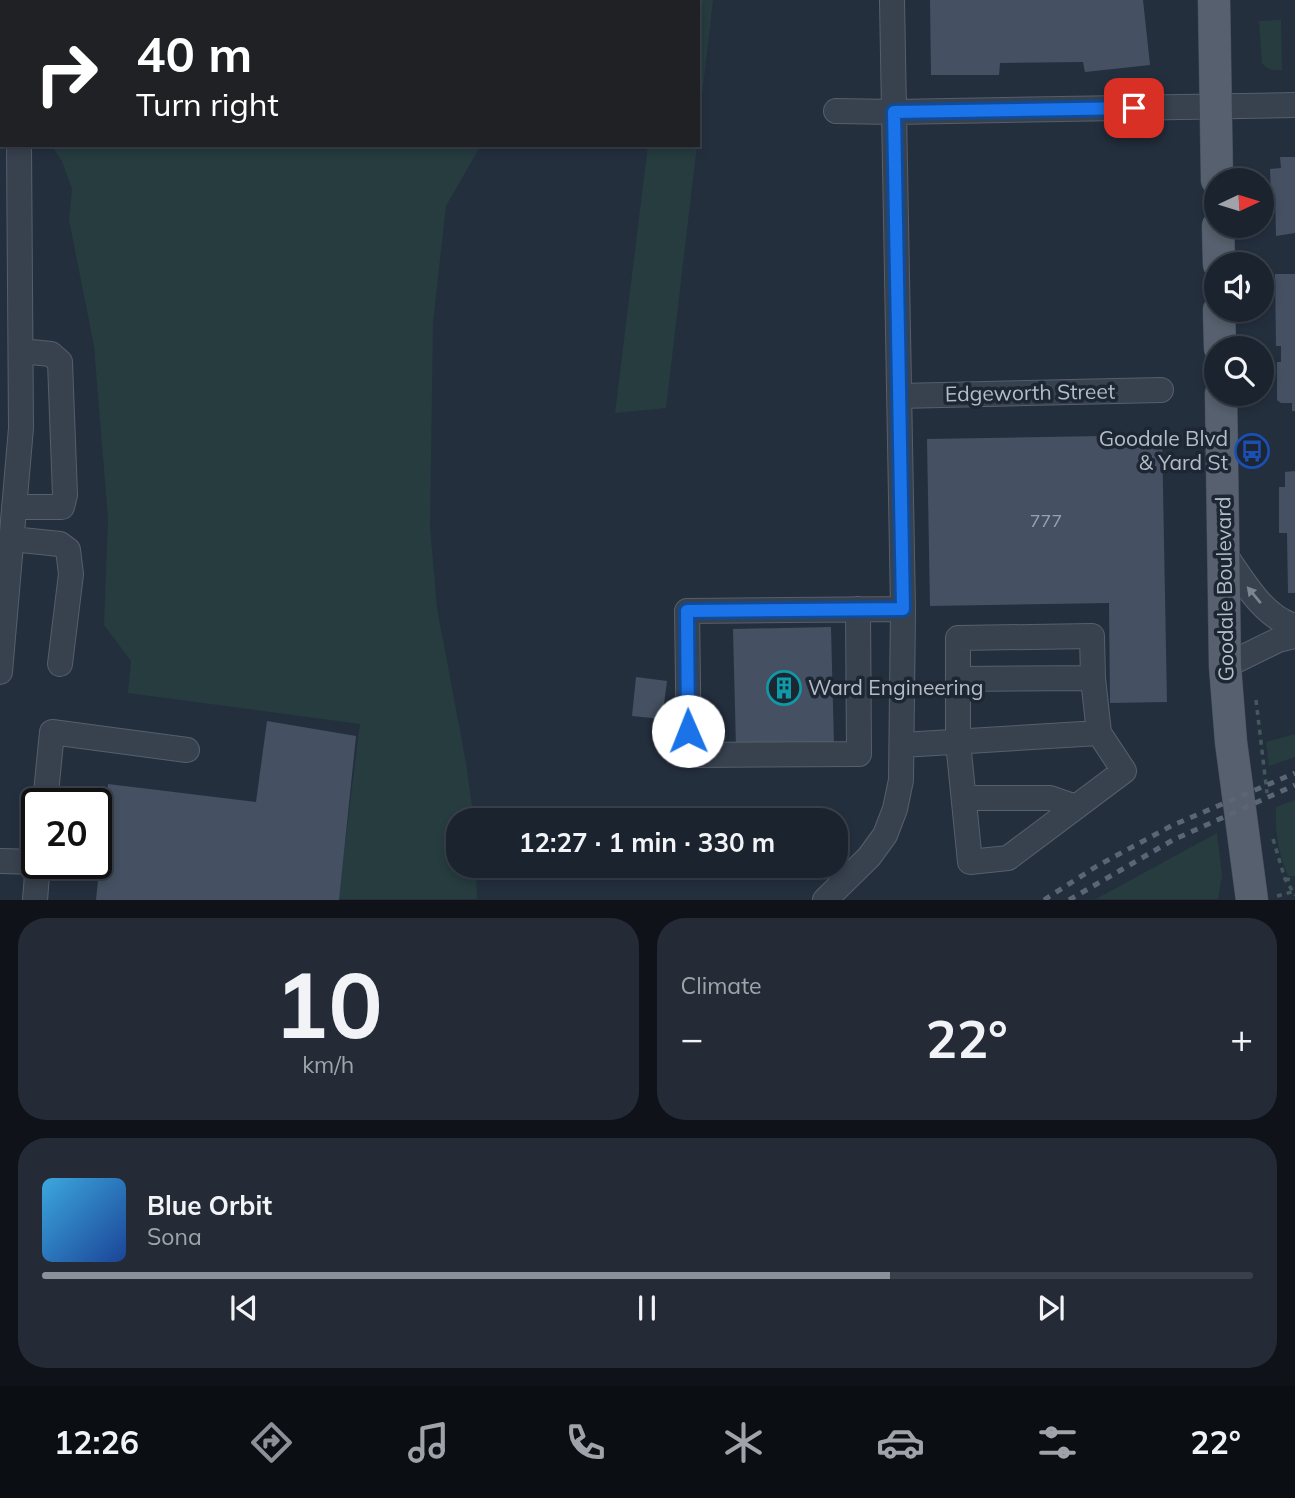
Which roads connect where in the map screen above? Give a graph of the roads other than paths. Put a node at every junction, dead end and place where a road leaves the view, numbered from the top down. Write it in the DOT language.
graph roads {
  1 [pos="892,0"];
  2 [pos="1214,0"];
  3 [pos="1295,105"];
  4 [pos="1216,107"];
  5 [pos="835,111"];
  6 [pos="894,112"];
  7 [pos="19,147"];
  8 [pos="1217,168"];
  9 [pos="21,351"];
  10 [pos="1161,390"];
  11 [pos="899,396"];
  12 [pos="1221,406"];
  13 [pos="0,411"];
  14 [pos="21,428"];
  15 [pos="14,507"];
  16 [pos="12,539"];
  17 [pos="1223,552"];
  18 [pos="858,609"];
  19 [pos="903,609"];
  20 [pos="1295,626"];
  21 [pos="1295,636"];
  22 [pos="1,640"];
  23 [pos="60,664"];
  24 [pos="1225,666"];
  25 [pos="0,672"];
  26 [pos="958,678"];
  27 [pos="1093,678"];
  28 [pos="1099,733"];
  29 [pos="958,741"];
  30 [pos="902,745"];
  31 [pos="187,750"];
  32 [pos="46,788"];
  33 [pos="964,798"];
  34 [pos="1076,807"];
  35 [pos="0,861"];
  36 [pos="21,862"];
  37 [pos="37,879"];
  38 [pos="35,900"];
  39 [pos="825,900"];
  40 [pos="1252,900"];
  1 -- 6 [label="street"];
  2 -- 4 [label="main road"];
  3 -- 4 [label="street"];
  4 -- 6 [label="street"];
  4 -- 8 [label="main road"];
  5 -- 6 [label="street"];
  6 -- 11 [label="street"];
  7 -- 9 [label="street"];
  9 -- 14 [label="street"];
  9 -- 15 [label="street"];
  10 -- 11 [label="street, Edgeworth Street"];
  11 -- 19 [label="street"];
  12 -- 17 [label="main road, Goodale Boulevard"];
  13 -- 14 [label="street"];
  14 -- 15 [label="street"];
  15 -- 16 [label="street"];
  16 -- 22 [label="street"];
  16 -- 23 [label="street"];
  20 -- 17 [label="street, one-way"];
  17 -- 24 [label="main road, Goodale Boulevard"];
  18 -- 18 [label="street"];
  18 -- 19 [label="street"];
  19 -- 30 [label="street"];
  21 -- 24 [label="street"];
  22 -- 25 [label="street"];
  24 -- 40 [label="main road, Goodale Boulevard"];
  26 -- 27 [label="street"];
  26 -- 27 [label="street"];
  26 -- 29 [label="street"];
  27 -- 28 [label="street"];
  28 -- 29 [label="street"];
  28 -- 34 [label="street"];
  29 -- 30 [label="street"];
  29 -- 33 [label="street"];
  30 -- 39 [label="street"];
  31 -- 32 [label="street"];
  33 -- 34 [label="street"];
  33 -- 34 [label="street"];
  35 -- 36 [label="street"];
  37 -- 38 [label="street"];
}
